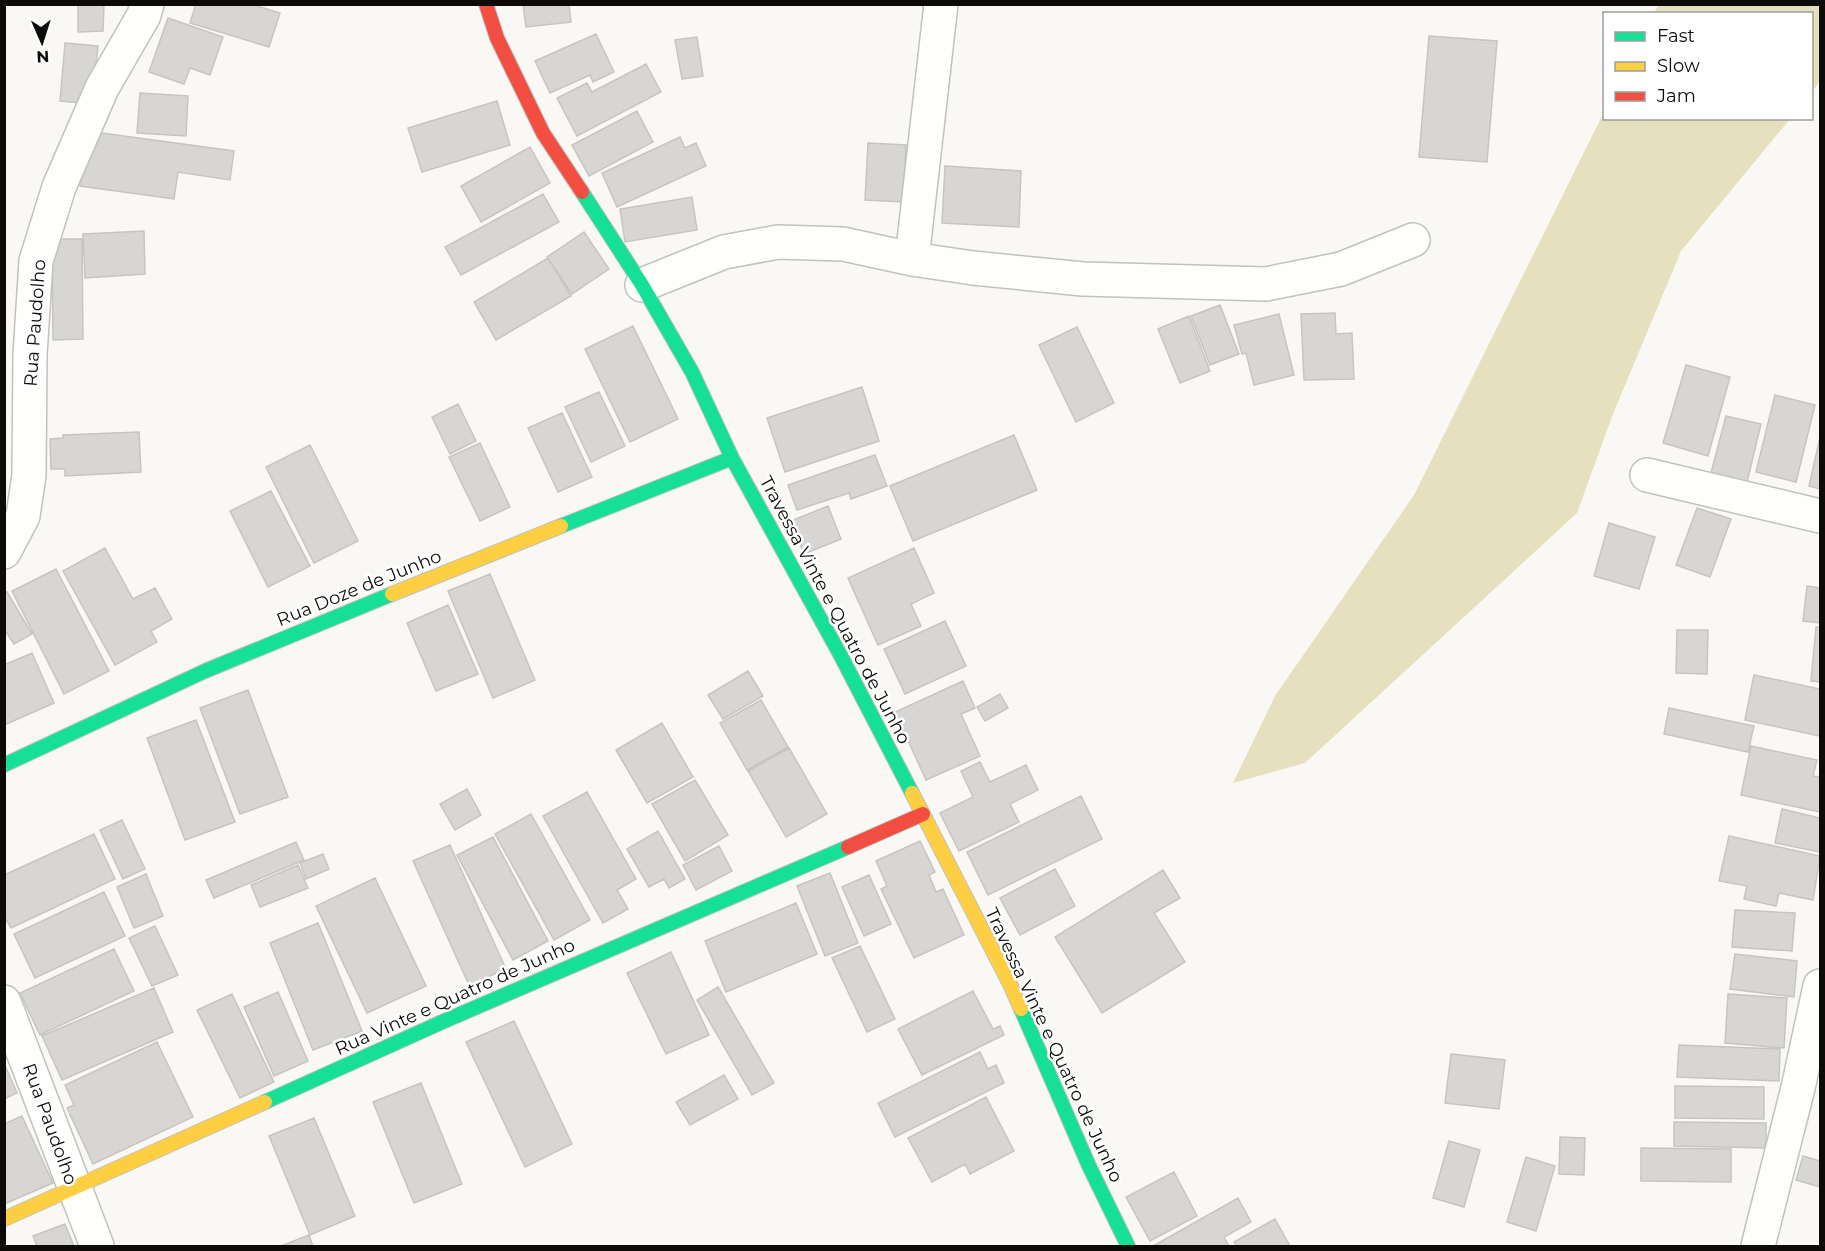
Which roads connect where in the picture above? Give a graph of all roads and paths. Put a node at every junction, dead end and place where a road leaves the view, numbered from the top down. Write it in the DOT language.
graph roads {
  1 [pos="147,4"];
  2 [pos="486,4"];
  3 [pos="941,4"];
  4 [pos="1413,240"];
  5 [pos="912,259"];
  6 [pos="642,285"];
  7 [pos="732,458"];
  8 [pos="1647,475"];
  9 [pos="1821,516"];
  10 [pos="4,552"];
  11 [pos="4,765"];
  12 [pos="923,814"];
  13 [pos="1821,986"];
  14 [pos="4,1002"];
  15 [pos="1809,1088"];
  16 [pos="74,1188"];
  17 [pos="4,1219"];
  18 [pos="97,1246"];
  19 [pos="1128,1246"];
  20 [pos="1758,1246"];
  1 -- 10 [label="street, Rua Paudolho"];
  2 -- 6 [label="street, Travessa Vinte e Quatro de Junho"];
  3 -- 5 [label="street"];
  4 -- 5 [label="street"];
  5 -- 6 [label="street"];
  6 -- 7 [label="street, Travessa Vinte e Quatro de Junho"];
  7 -- 11 [label="street, Rua Doze de Junho"];
  7 -- 12 [label="street, Travessa Vinte e Quatro de Junho"];
  8 -- 9 [label="street"];
  12 -- 16 [label="street, Rua Vinte e Quatro de Junho"];
  12 -- 19 [label="street, Travessa Vinte e Quatro de Junho"];
  13 -- 15 [label="street"];
  14 -- 16 [label="street, Rua Paudolho"];
  15 -- 20 [label="street"];
  16 -- 17 [label="street, Rua Vinte e Quatro de Junho"];
  16 -- 18 [label="street, Rua Paudolho"];
}
